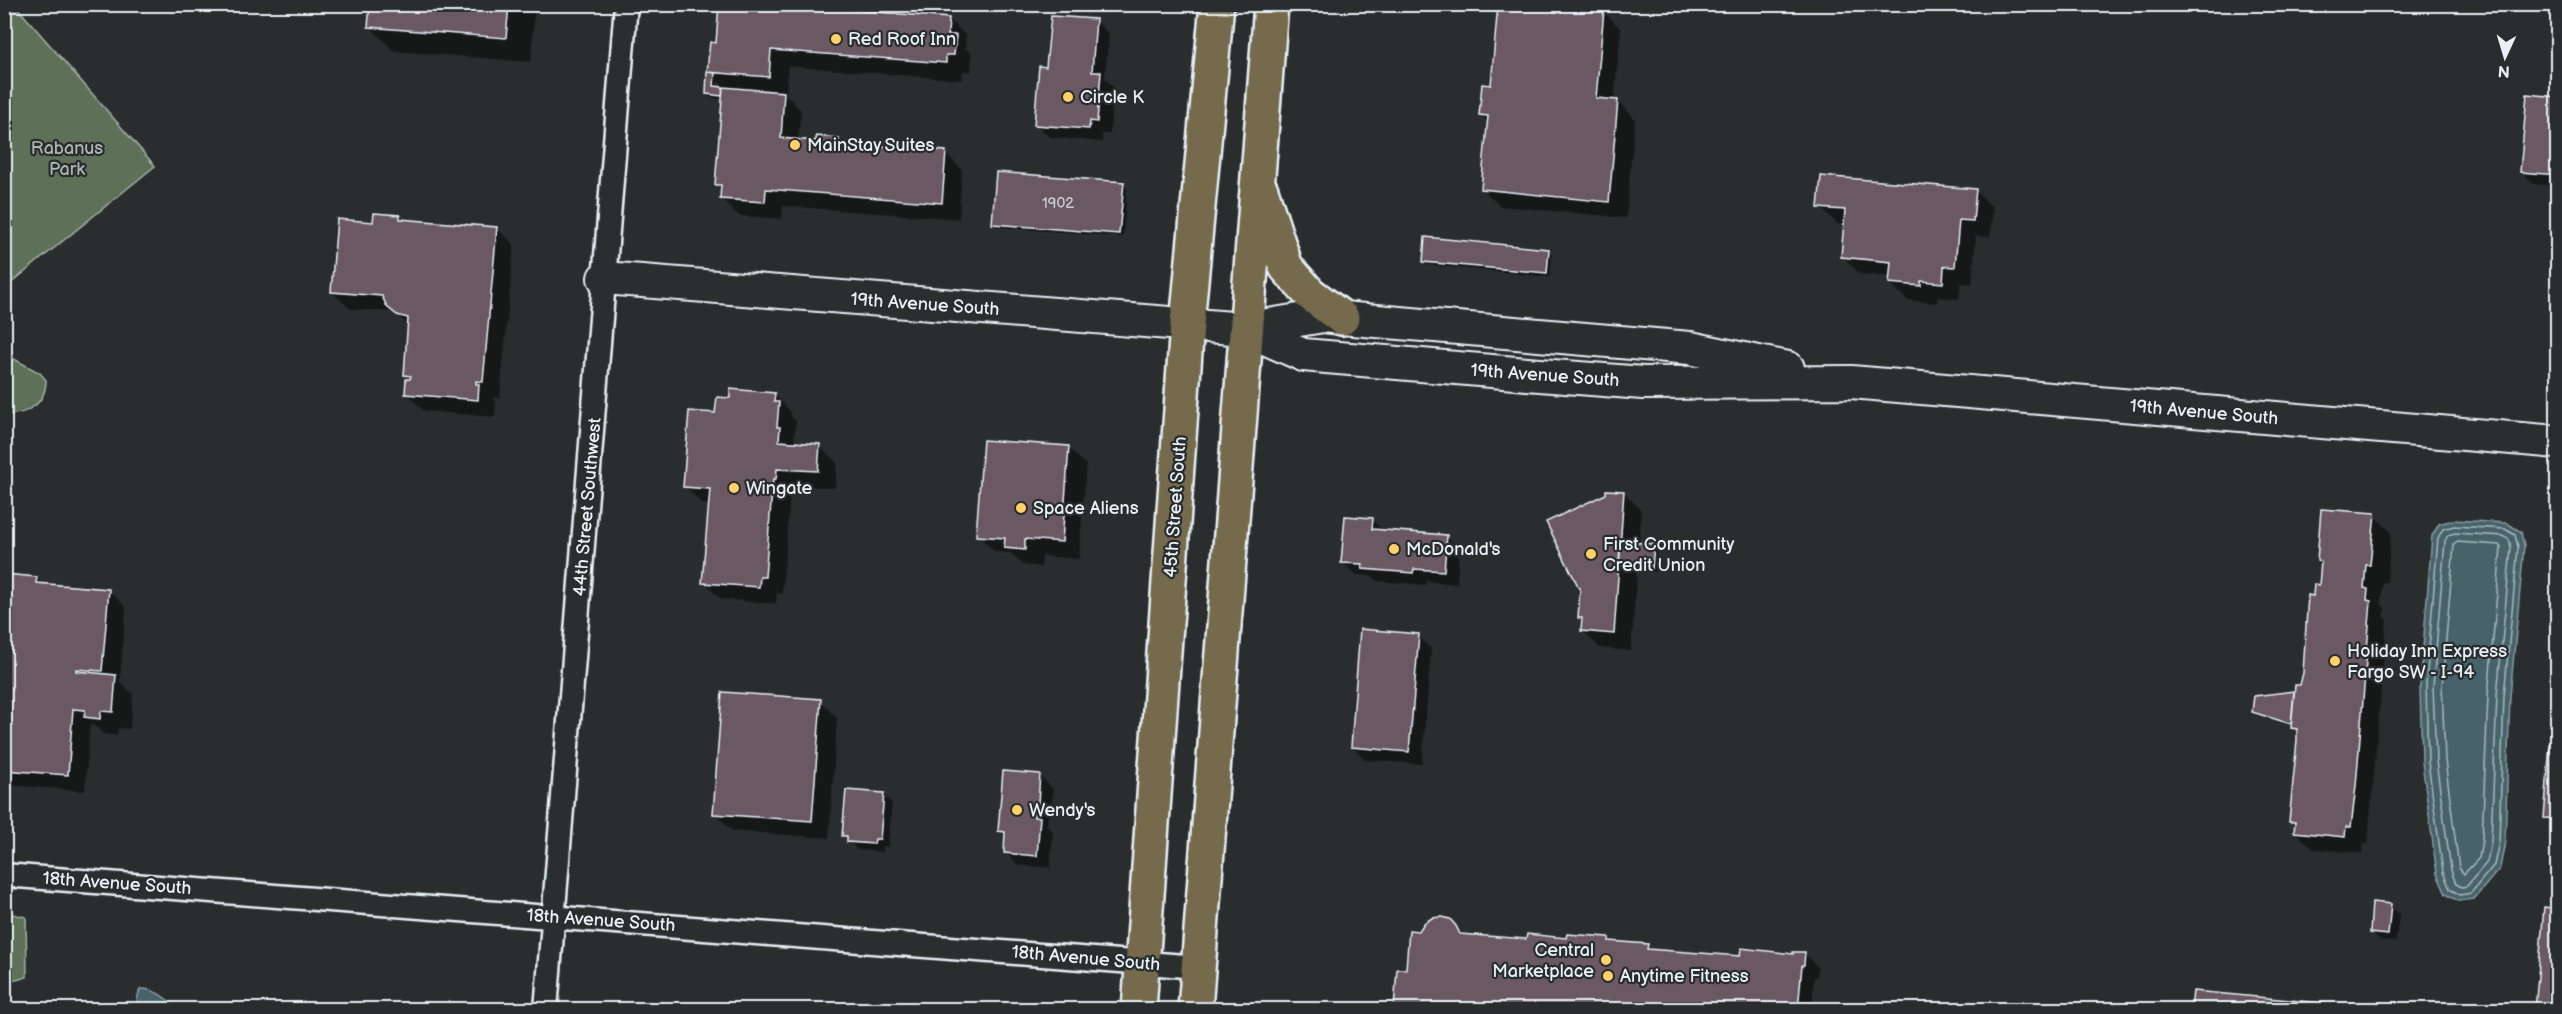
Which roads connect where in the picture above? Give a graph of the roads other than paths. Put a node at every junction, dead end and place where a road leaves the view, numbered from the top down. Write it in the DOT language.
graph roads {
  1 [pos="626,4"];
  2 [pos="1217,4"];
  3 [pos="1271,4"];
  4 [pos="1257,179"];
  5 [pos="604,278"];
  6 [pos="1342,318"];
  7 [pos="1187,324"];
  8 [pos="1245,329"];
  9 [pos="1851,382"];
  10 [pos="2558,442"];
  11 [pos="4,875"];
  12 [pos="554,916"];
  13 [pos="1144,963"];
  14 [pos="1198,967"];
  15 [pos="546,1010"];
  16 [pos="1139,1010"];
  17 [pos="1195,1010"];
  1 -- 5 [label="street, 44th Street Southwest"];
  2 -- 7 [label="main road, 45th Street South"];
  3 -- 4 [label="main road"];
  4 -- 6 [label="main road"];
  4 -- 8 [label="main road"];
  5 -- 7 [label="street, 19th Avenue South"];
  5 -- 12 [label="street, 44th Street Southwest"];
  6 -- 8 [label="street, 19th Avenue South"];
  6 -- 9 [label="street, 19th Avenue South"];
  7 -- 8 [label="street, 19th Avenue South"];
  7 -- 13 [label="main road, 45th Street South"];
  8 -- 9 [label="street, 19th Avenue South"];
  8 -- 14 [label="main road"];
  9 -- 10 [label="street, 19th Avenue South"];
  11 -- 12 [label="street, 18th Avenue South"];
  12 -- 13 [label="street, 18th Avenue South"];
  12 -- 15 [label="street, 44th Street Southwest"];
  13 -- 14 [label="street, 18th Avenue South"];
  13 -- 16 [label="main road, 45th Street South"];
  14 -- 17 [label="main road"];
}
